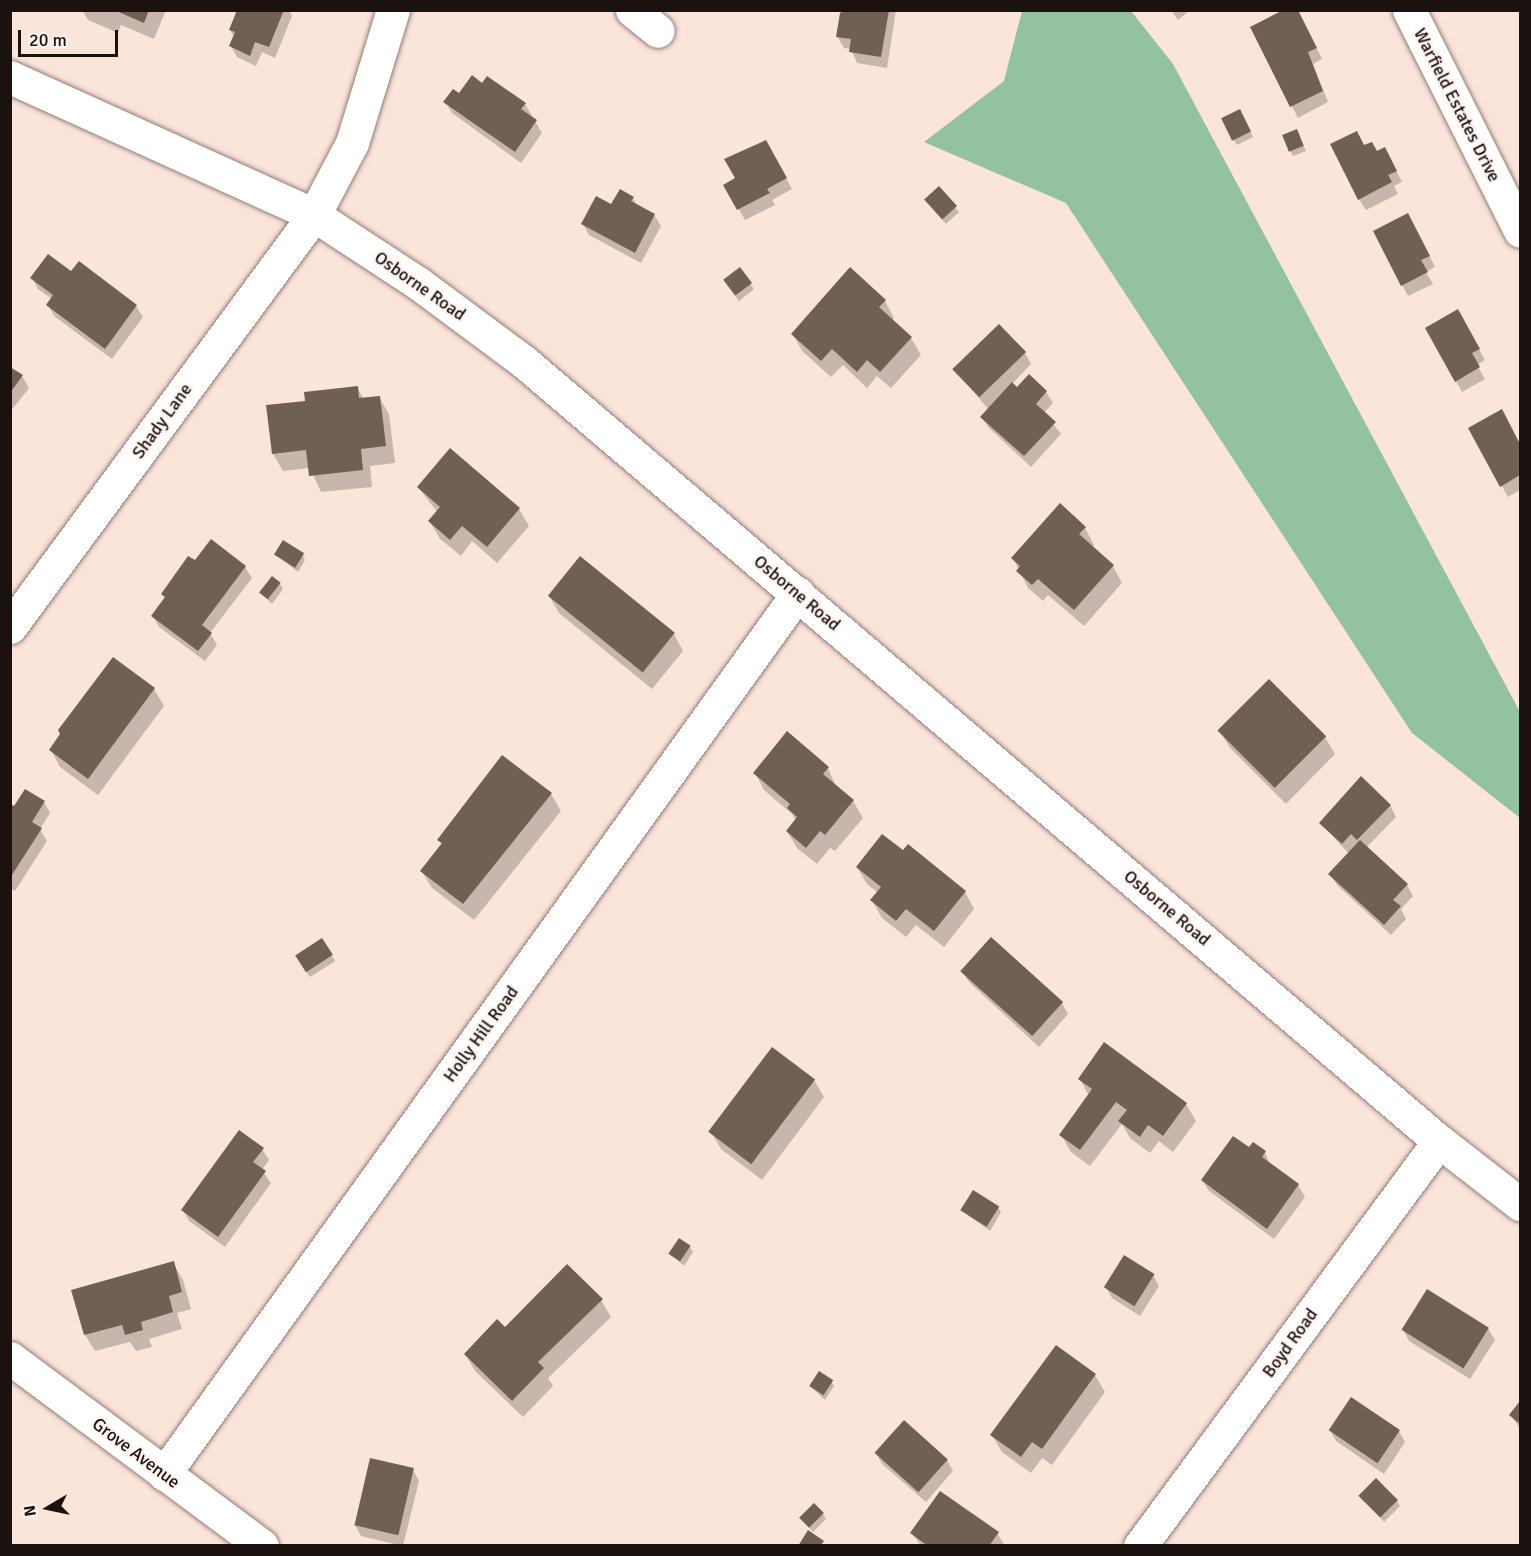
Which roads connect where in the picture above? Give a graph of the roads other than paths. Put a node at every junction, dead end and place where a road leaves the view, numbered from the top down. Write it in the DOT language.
graph roads {
  1 [pos="393,10"];
  2 [pos="632,10"];
  3 [pos="1409,10"];
  4 [pos="658,32"];
  5 [pos="10,77"];
  6 [pos="314,215"];
  7 [pos="1521,231"];
  8 [pos="798,593"];
  9 [pos="10,627"];
  10 [pos="1439,1141"];
  11 [pos="1521,1204"];
  12 [pos="10,1359"];
  13 [pos="164,1474"];
  14 [pos="262,1545"];
  15 [pos="1140,1545"];
  1 -- 6 [label="street"];
  2 -- 4 [label="street"];
  3 -- 7 [label="street, Warfield Estates Drive"];
  5 -- 6 [label="street, Osborne Road"];
  6 -- 8 [label="street, Osborne Road"];
  6 -- 9 [label="street, Shady Lane"];
  8 -- 10 [label="street, Osborne Road"];
  8 -- 13 [label="street, Holly Hill Road"];
  10 -- 11 [label="street, Osborne Road"];
  10 -- 15 [label="street, Boyd Road"];
  12 -- 13 [label="street, Grove Avenue"];
  13 -- 14 [label="street, Grove Avenue"];
}
